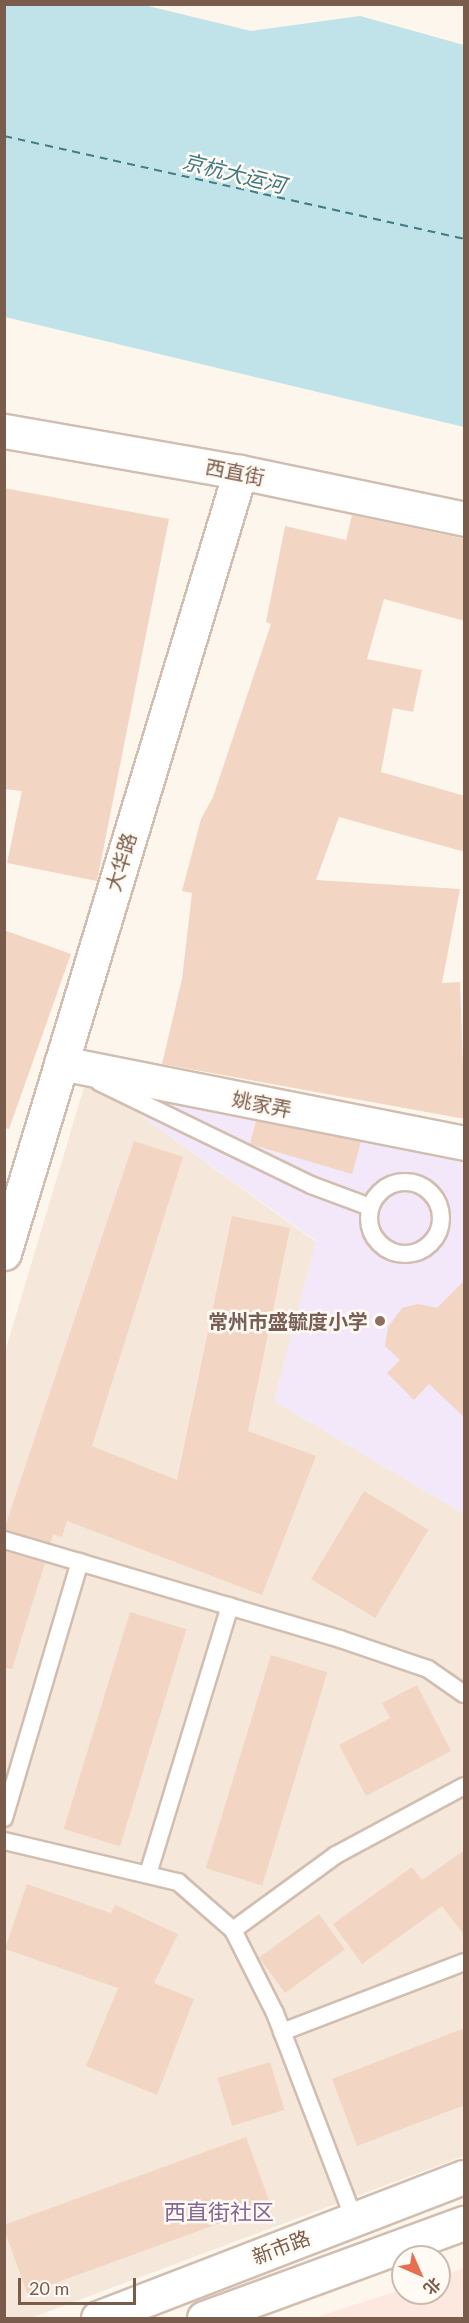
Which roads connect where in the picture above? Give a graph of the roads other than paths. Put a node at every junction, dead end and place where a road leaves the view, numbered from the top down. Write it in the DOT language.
graph roads {
  1 [pos="4,431"];
  2 [pos="240,472"];
  3 [pos="465,519"];
  4 [pos="61,1063"];
  5 [pos="465,1143"];
  6 [pos="370,1207"];
  7 [pos="4,1252"];
  8 [pos="4,1540"];
  9 [pos="80,1562"];
  10 [pos="230,1606"];
  11 [pos="465,1694"];
  12 [pos="465,1786"];
  13 [pos="4,1818"];
  14 [pos="4,1841"];
  15 [pos="148,1874"];
  16 [pos="233,1930"];
  17 [pos="465,1962"];
  18 [pos="282,2032"];
  19 [pos="465,2177"];
  20 [pos="354,2219"];
  21 [pos="465,2223"];
  22 [pos="98,2319"];
  23 [pos="204,2319"];
  1 -- 2 [label="street, 西直街"];
  2 -- 3 [label="street, 西直街"];
  2 -- 4 [label="street, 大华路"];
  4 -- 5 [label="street, 姚家弄"];
  4 -- 6 [label="lane"];
  4 -- 7 [label="street, 大华路"];
  6 -- 6 [label="lane"];
  8 -- 9 [label="lane"];
  9 -- 10 [label="lane"];
  9 -- 13 [label="lane"];
  10 -- 11 [label="lane"];
  10 -- 15 [label="lane"];
  12 -- 16 [label="lane"];
  14 -- 15 [label="lane"];
  15 -- 16 [label="lane"];
  16 -- 18 [label="lane"];
  17 -- 18 [label="lane"];
  18 -- 20 [label="lane"];
  19 -- 20 [label="street, 新市路"];
  20 -- 22 [label="street, 新市路"];
  21 -- 23 [label="street, 新市路"];
}
